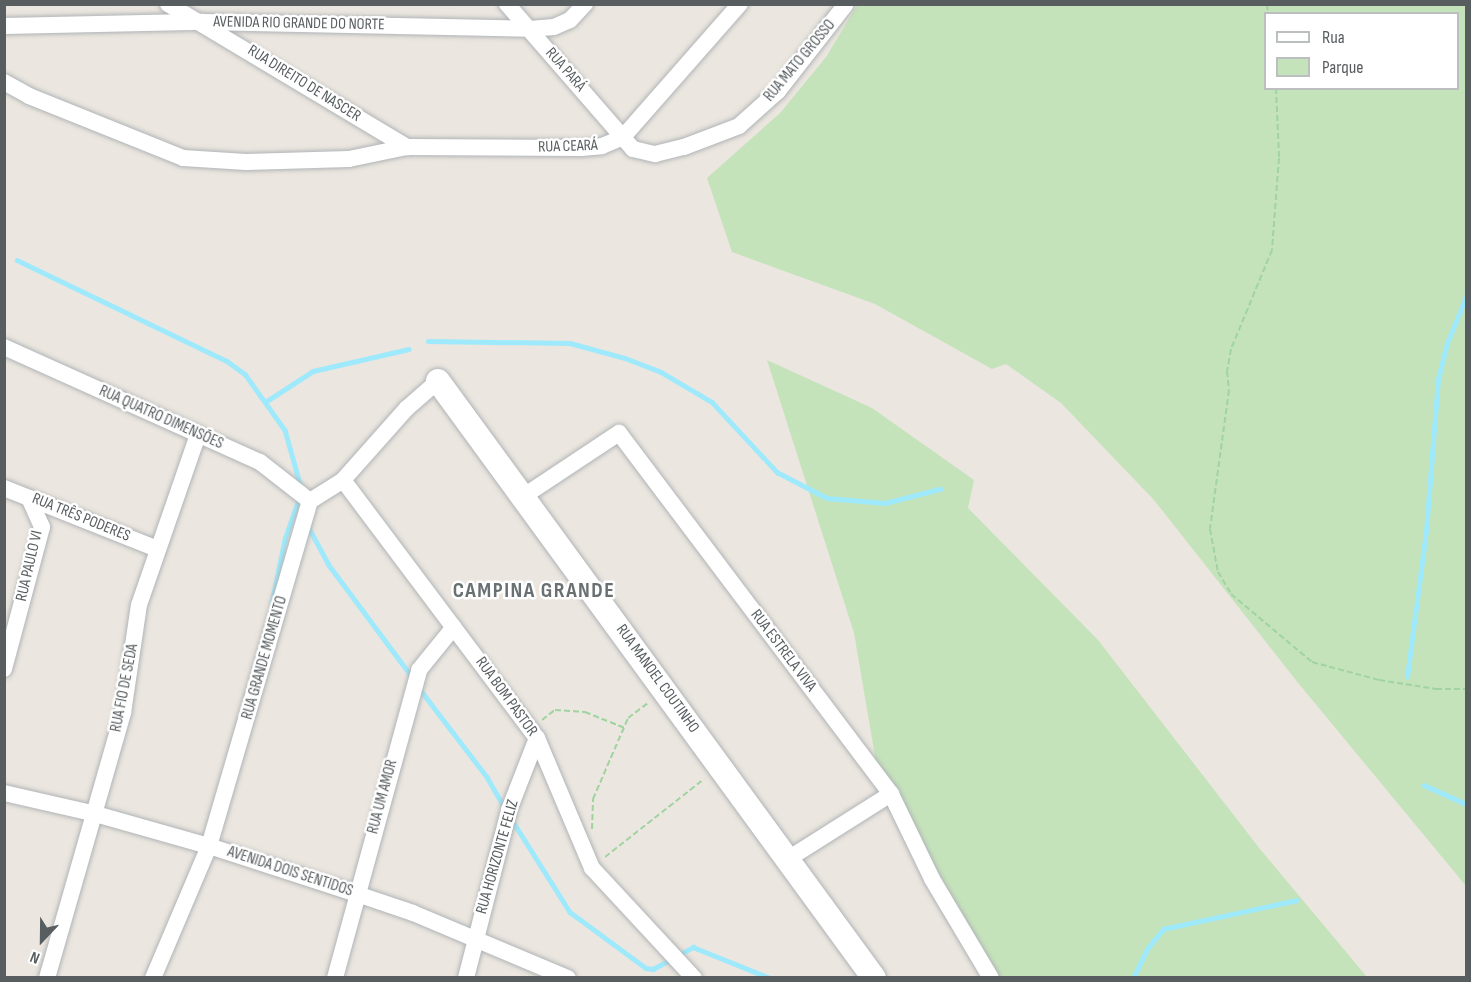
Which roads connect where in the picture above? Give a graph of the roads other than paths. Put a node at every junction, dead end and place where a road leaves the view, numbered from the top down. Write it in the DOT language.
graph roads {
  1 [pos="168,4"];
  2 [pos="507,4"];
  3 [pos="585,4"];
  4 [pos="740,4"];
  5 [pos="846,4"];
  6 [pos="203,22"];
  7 [pos="4,26"];
  8 [pos="530,29"];
  9 [pos="4,82"];
  10 [pos="623,137"];
  11 [pos="407,147"];
  12 [pos="4,347"];
  13 [pos="438,381"];
  14 [pos="198,435"];
  15 [pos="343,480"];
  16 [pos="4,488"];
  17 [pos="524,496"];
  18 [pos="29,498"];
  19 [pos="310,501"];
  20 [pos="157,549"];
  21 [pos="454,627"];
  22 [pos="4,669"];
  23 [pos="537,738"];
  24 [pos="4,794"];
  25 [pos="891,794"];
  26 [pos="92,813"];
  27 [pos="209,846"];
  28 [pos="788,859"];
  29 [pos="357,894"];
  30 [pos="475,939"];
  31 [pos="693,977"];
  32 [pos="47,978"];
  33 [pos="153,978"];
  34 [pos="335,978"];
  35 [pos="466,978"];
  36 [pos="568,978"];
  37 [pos="874,978"];
  38 [pos="991,978"];
  1 -- 6 [label="street, RUA DIREITO DE NASCER"];
  2 -- 8 [label="street, RUA PARÁ"];
  3 -- 8 [label="street, AVENIDA RIO GRANDE DO NORTE"];
  4 -- 10 [label="street, RUA CEARÁ"];
  5 -- 10 [label="street, RUA MATO GROSSO"];
  6 -- 7 [label="street, AVENIDA RIO GRANDE DO NORTE"];
  6 -- 8 [label="street, AVENIDA RIO GRANDE DO NORTE"];
  6 -- 11 [label="street, RUA DIREITO DE NASCER"];
  8 -- 10 [label="street, RUA PARÁ"];
  9 -- 11 [label="street, RUA CEARÁ"];
  10 -- 11 [label="street, RUA CEARÁ"];
  12 -- 14 [label="street, RUA QUATRO DIMENSÕES"];
  13 -- 15 [label="street"];
  13 -- 17 [label="street, RUA MANOEL COUTINHO"];
  14 -- 19 [label="street, RUA QUATRO DIMENSÕES"];
  14 -- 20 [label="street, RUA FIO DE SEDA"];
  15 -- 19 [label="street"];
  15 -- 21 [label="street, RUA BOM PASTOR"];
  16 -- 18 [label="street, RUA TRÊS PODERES"];
  17 -- 25 [label="street, RUA ESTRELA VIVA"];
  17 -- 28 [label="street, RUA MANOEL COUTINHO"];
  18 -- 20 [label="street, RUA TRÊS PODERES"];
  18 -- 22 [label="street, RUA PAULO VI"];
  19 -- 27 [label="street, RUA GRANDE MOMENTO"];
  20 -- 26 [label="street, RUA FIO DE SEDA"];
  21 -- 23 [label="street, RUA BOM PASTOR"];
  21 -- 29 [label="street, RUA UM AMOR"];
  23 -- 30 [label="street, RUA HORIZONTE FELIZ"];
  23 -- 31 [label="street, RUA BOM PASTOR"];
  24 -- 26 [label="street, AVENIDA DOIS SENTIDOS"];
  25 -- 28 [label="street"];
  25 -- 38 [label="street, RUA ESTRELA VIVA"];
  26 -- 27 [label="street, AVENIDA DOIS SENTIDOS"];
  26 -- 32 [label="street, RUA FIO DE SEDA"];
  27 -- 29 [label="street, AVENIDA DOIS SENTIDOS"];
  27 -- 33 [label="street, RUA GRANDE MOMENTO"];
  28 -- 37 [label="street, RUA MANOEL COUTINHO"];
  29 -- 30 [label="street, AVENIDA DOIS SENTIDOS"];
  29 -- 34 [label="street, RUA UM AMOR"];
  30 -- 35 [label="street, RUA HORIZONTE FELIZ"];
  30 -- 36 [label="street, AVENIDA DOIS SENTIDOS"];
}
